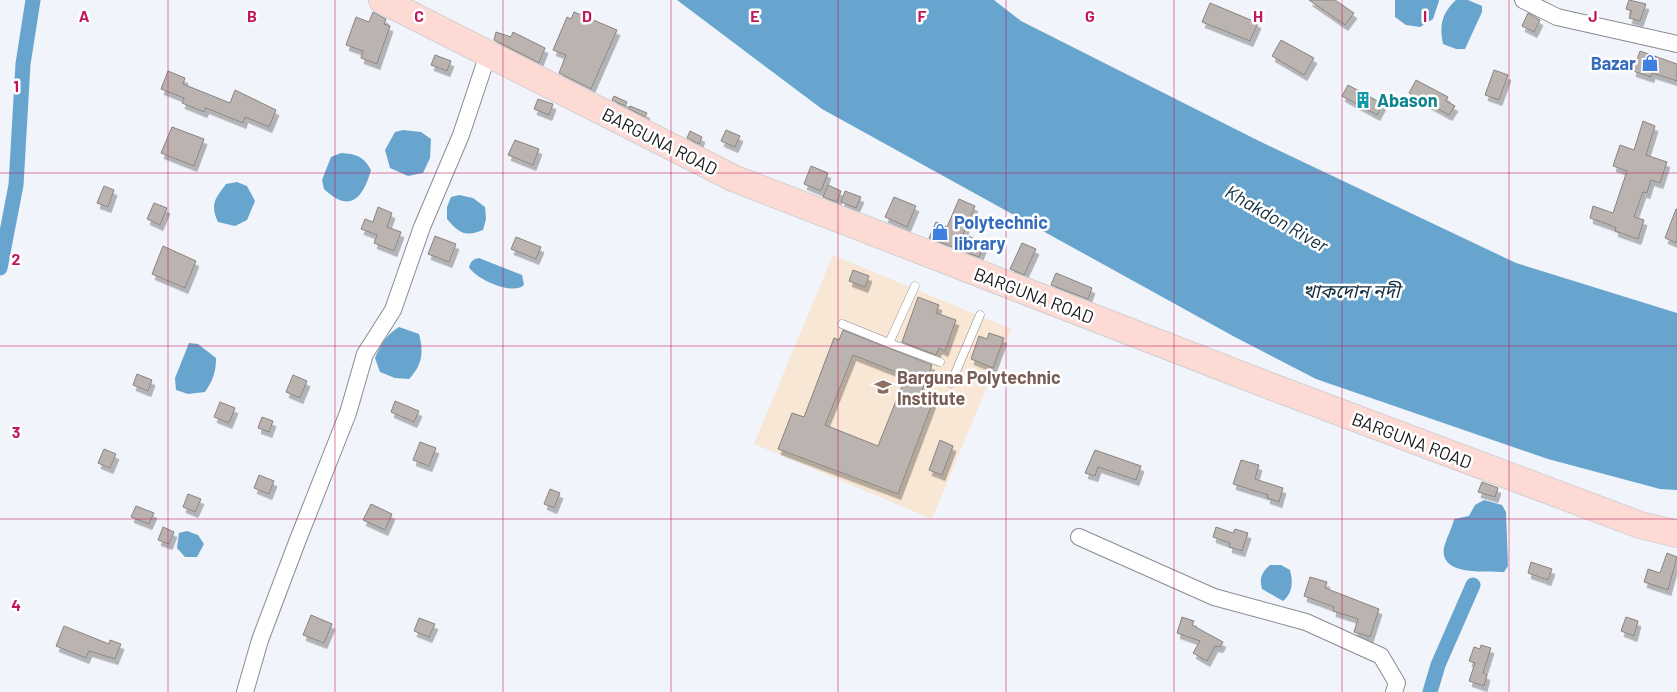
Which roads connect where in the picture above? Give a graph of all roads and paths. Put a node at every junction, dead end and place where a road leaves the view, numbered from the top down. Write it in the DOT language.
graph roads {
  1 [pos="382,0"];
  2 [pos="1523,0"];
  3 [pos="1677,44"];
  4 [pos="488,54"];
  5 [pos="915,286"];
  6 [pos="980,315"];
  7 [pos="842,324"];
  8 [pos="889,343"];
  9 [pos="940,362"];
  10 [pos="951,383"];
  11 [pos="1677,534"];
  12 [pos="1079,537"];
  13 [pos="244,692"];
  14 [pos="1394,692"];
  1 -- 4 [label="main road, BARGUNA ROAD"];
  2 -- 3 [label="street"];
  4 -- 11 [label="main road, BARGUNA ROAD"];
  4 -- 13 [label="street"];
  5 -- 8 [label="lane"];
  6 -- 10 [label="lane"];
  7 -- 8 [label="lane"];
  8 -- 9 [label="lane"];
  12 -- 14 [label="street"];
}
